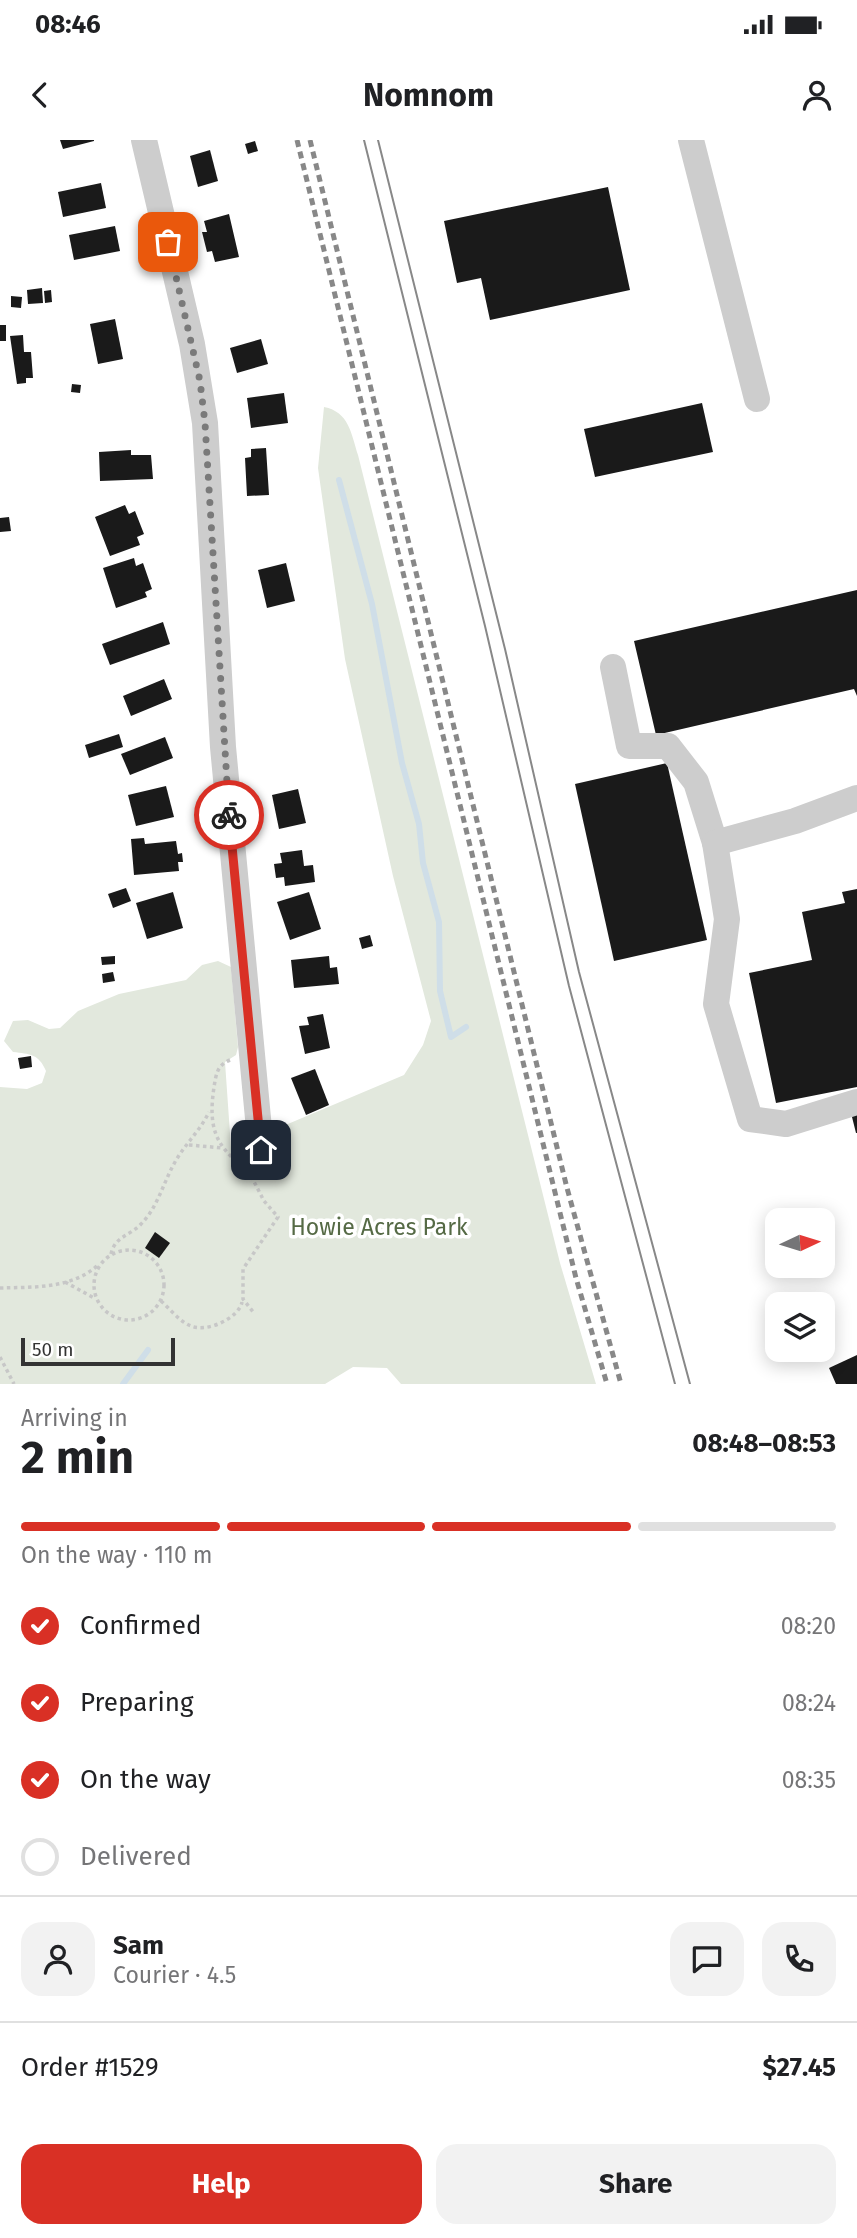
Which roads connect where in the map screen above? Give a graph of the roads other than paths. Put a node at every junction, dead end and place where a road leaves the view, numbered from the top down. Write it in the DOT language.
graph roads {
  1 [pos="144,140"];
  2 [pos="691,140"];
  3 [pos="757,399"];
  4 [pos="613,667"];
  5 [pos="857,798"];
  6 [pos="715,844"];
  7 [pos="857,1102"];
  8 [pos="261,1150"];
  1 -- 8 [label="street"];
  2 -- 3 [label="street"];
  4 -- 6 [label="street"];
  5 -- 6 [label="street"];
  6 -- 7 [label="street"];
}
